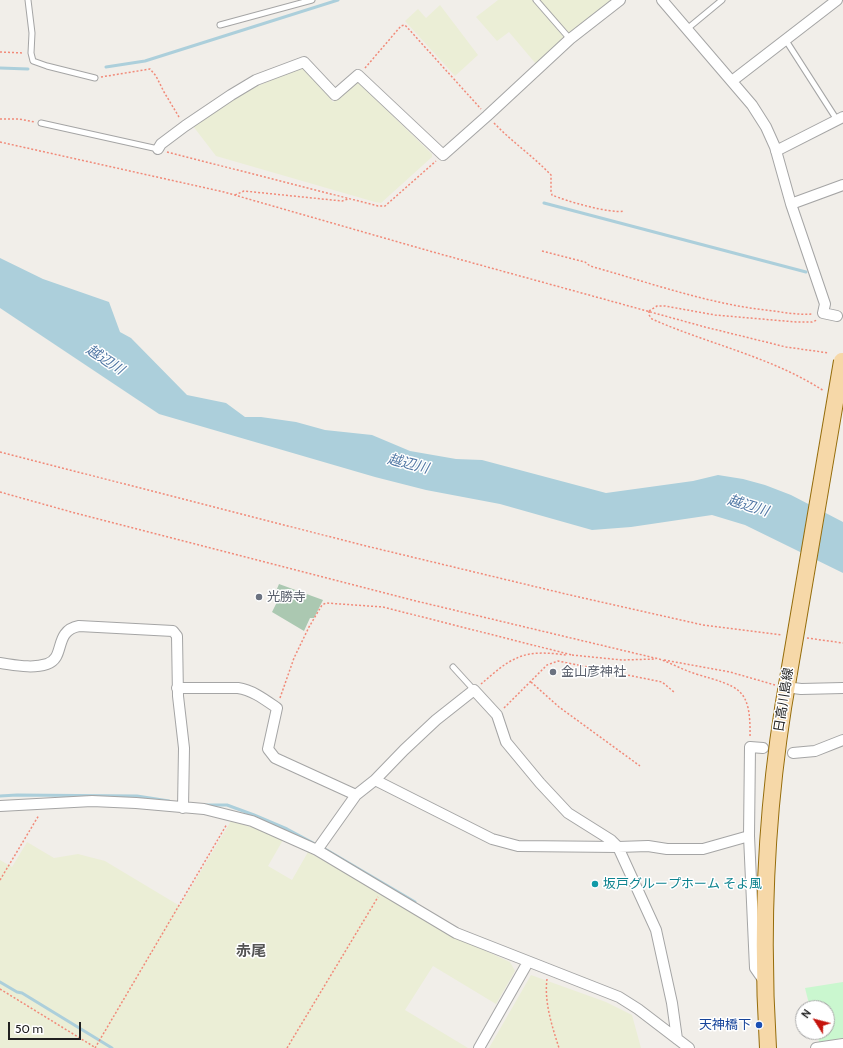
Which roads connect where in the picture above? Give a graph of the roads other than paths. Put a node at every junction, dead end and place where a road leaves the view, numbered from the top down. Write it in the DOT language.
graph roads {
  1 [pos="28,0"];
  2 [pos="312,0"];
  3 [pos="536,0"];
  4 [pos="620,0"];
  5 [pos="662,0"];
  6 [pos="722,0"];
  7 [pos="837,0"];
  8 [pos="220,25"];
  9 [pos="687,29"];
  10 [pos="570,39"];
  11 [pos="785,39"];
  12 [pos="95,78"];
  13 [pos="732,81"];
  14 [pos="840,118"];
  15 [pos="41,123"];
  16 [pos="158,149"];
  17 [pos="776,151"];
  18 [pos="843,185"];
  19 [pos="791,204"];
  20 [pos="837,316"];
  21 [pos="838,357"];
  22 [pos="0,663"];
  23 [pos="453,667"];
  24 [pos="787,680"];
  25 [pos="177,688"];
  26 [pos="843,688"];
  27 [pos="474,690"];
  28 [pos="843,740"];
  29 [pos="763,748"];
  30 [pos="793,753"];
  31 [pos="375,780"];
  32 [pos="356,795"];
  33 [pos="183,805"];
  34 [pos="0,806"];
  35 [pos="749,836"];
  36 [pos="618,847"];
  37 [pos="317,850"];
  38 [pos="528,962"];
  39 [pos="764,982"];
  40 [pos="677,1038"];
  41 [pos="843,1044"];
  42 [pos="479,1048"];
  43 [pos="689,1048"];
  44 [pos="768,1048"];
  45 [pos="816,1048"];
  1 -- 12 [label="lane"];
  2 -- 8 [label="lane"];
  3 -- 10 [label="lane"];
  4 -- 10 [label="street"];
  5 -- 9 [label="street"];
  6 -- 9 [label="lane"];
  7 -- 11 [label="street"];
  9 -- 13 [label="street"];
  10 -- 16 [label="street"];
  11 -- 13 [label="street"];
  11 -- 14 [label="lane"];
  13 -- 17 [label="street"];
  14 -- 17 [label="street"];
  15 -- 16 [label="lane"];
  17 -- 19 [label="street"];
  18 -- 19 [label="street"];
  19 -- 20 [label="street"];
  21 -- 24 [label="main road, 日高川島線, bridge"];
  22 -- 25 [label="street"];
  23 -- 27 [label="lane"];
  24 -- 26 [label="street"];
  24 -- 39 [label="main road, 日高川島線"];
  25 -- 32 [label="street"];
  25 -- 33 [label="street"];
  27 -- 31 [label="street"];
  27 -- 36 [label="street"];
  28 -- 30 [label="street"];
  29 -- 35 [label="street"];
  31 -- 32 [label="street"];
  31 -- 36 [label="street"];
  32 -- 37 [label="street"];
  33 -- 34 [label="street"];
  33 -- 37 [label="street"];
  35 -- 36 [label="street"];
  35 -- 39 [label="street"];
  36 -- 40 [label="street"];
  37 -- 38 [label="street"];
  38 -- 40 [label="street"];
  38 -- 42 [label="street"];
  39 -- 44 [label="main road, 日高川島線"];
  40 -- 43 [label="street"];
  41 -- 45 [label="street"];
}
